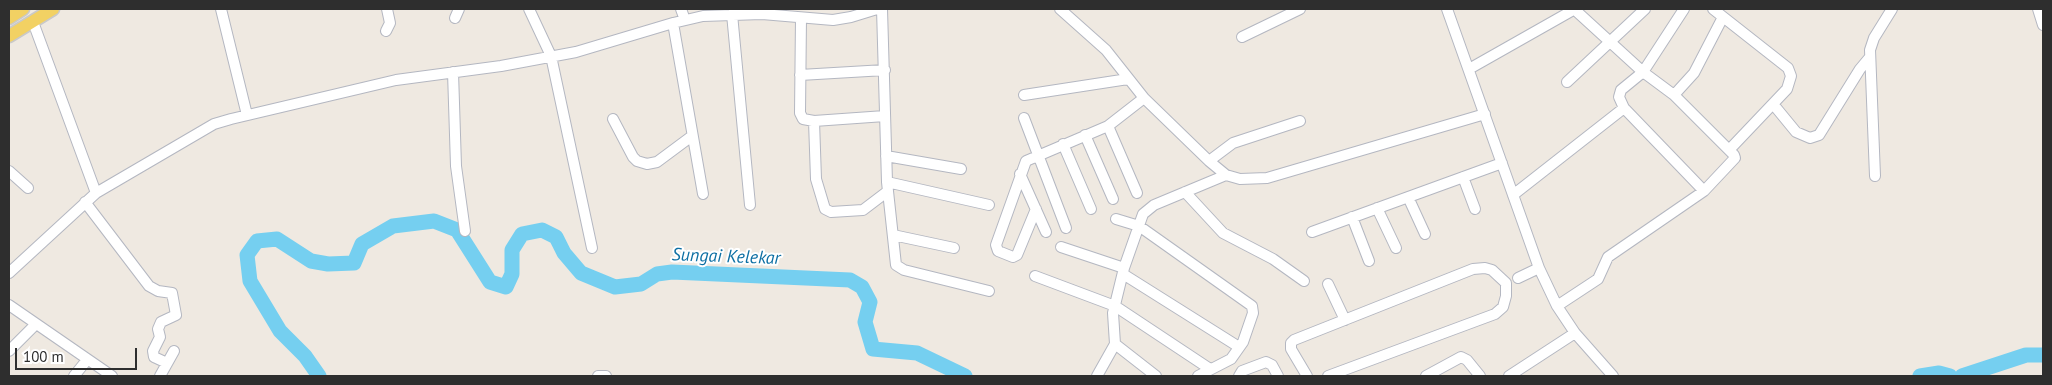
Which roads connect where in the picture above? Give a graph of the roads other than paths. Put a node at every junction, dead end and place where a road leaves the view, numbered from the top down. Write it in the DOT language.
graph roads {
  1 [pos="23,9"];
  2 [pos="53,9"];
  3 [pos="221,9"];
  4 [pos="387,9"];
  5 [pos="530,9"];
  6 [pos="681,9"];
  7 [pos="877,9"];
  8 [pos="882,9"];
  9 [pos="1060,9"];
  10 [pos="1300,9"];
  11 [pos="1447,9"];
  12 [pos="1575,9"];
  13 [pos="1645,9"];
  14 [pos="1684,9"];
  15 [pos="1713,9"];
  16 [pos="1892,9"];
  17 [pos="2038,9"];
  18 [pos="761,12"];
  19 [pos="858,12"];
  20 [pos="732,14"];
  21 [pos="804,15"];
  22 [pos="1723,17"];
  23 [pos="9,18"];
  24 [pos="685,20"];
  25 [pos="33,22"];
  26 [pos="673,22"];
  27 [pos="2043,25"];
  28 [pos="386,31"];
  29 [pos="9,36"];
  30 [pos="1242,37"];
  31 [pos="1611,42"];
  32 [pos="551,56"];
  33 [pos="1870,57"];
  34 [pos="1469,69"];
  35 [pos="885,70"];
  36 [pos="453,72"];
  37 [pos="1642,72"];
  38 [pos="800,75"];
  39 [pos="1128,79"];
  40 [pos="1567,82"];
  41 [pos="1024,95"];
  42 [pos="1674,95"];
  43 [pos="1144,98"];
  44 [pos="1773,104"];
  45 [pos="1624,108"];
  46 [pos="1485,114"];
  47 [pos="247,115"];
  48 [pos="884,116"];
  49 [pos="1024,118"];
  50 [pos="613,119"];
  51 [pos="814,121"];
  52 [pos="1300,121"];
  53 [pos="1108,126"];
  54 [pos="1085,135"];
  55 [pos="692,136"];
  56 [pos="1063,144"];
  57 [pos="1729,150"];
  58 [pos="1039,154"];
  59 [pos="886,156"];
  60 [pos="1209,161"];
  61 [pos="1502,163"];
  62 [pos="961,169"];
  63 [pos="9,171"];
  64 [pos="1020,174"];
  65 [pos="1226,175"];
  66 [pos="1875,176"];
  67 [pos="1463,177"];
  68 [pos="887,187"];
  69 [pos="28,188"];
  70 [pos="1704,191"];
  71 [pos="1185,192"];
  72 [pos="1137,193"];
  73 [pos="96,194"];
  74 [pos="703,194"];
  75 [pos="1513,195"];
  76 [pos="1408,197"];
  77 [pos="1113,199"];
  78 [pos="85,202"];
  79 [pos="750,205"];
  80 [pos="989,205"];
  81 [pos="1378,208"];
  82 [pos="1036,209"];
  83 [pos="1475,209"];
  84 [pos="1091,210"];
  85 [pos="1352,217"];
  86 [pos="1116,219"];
  87 [pos="1138,226"];
  88 [pos="1066,228"];
  89 [pos="465,231"];
  90 [pos="1046,232"];
  91 [pos="1312,232"];
  92 [pos="1425,234"];
  93 [pos="893,235"];
  94 [pos="1061,247"];
  95 [pos="592,248"];
  96 [pos="954,248"];
  97 [pos="1396,248"];
  98 [pos="1369,261"];
  99 [pos="1539,268"];
  100 [pos="1124,271"];
  101 [pos="9,273"];
  102 [pos="1035,276"];
  103 [pos="1304,281"];
  104 [pos="1512,281"];
  105 [pos="1328,284"];
  106 [pos="989,291"];
  107 [pos="9,305"];
  108 [pos="1114,306"];
  109 [pos="1557,306"];
  110 [pos="1345,320"];
  111 [pos="36,324"];
  112 [pos="1575,333"];
  113 [pos="1114,344"];
  114 [pos="1240,347"];
  115 [pos="9,351"];
  116 [pos="174,351"];
  117 [pos="87,360"];
  118 [pos="167,363"];
  119 [pos="1210,370"];
  120 [pos="74,376"];
  121 [pos="112,376"];
  122 [pos="160,376"];
  123 [pos="598,376"];
  124 [pos="606,376"];
  125 [pos="1098,376"];
  126 [pos="1156,376"];
  127 [pos="1198,376"];
  128 [pos="1239,376"];
  129 [pos="1278,376"];
  130 [pos="1307,376"];
  131 [pos="1328,376"];
  132 [pos="1426,376"];
  133 [pos="1480,376"];
  134 [pos="1509,376"];
  135 [pos="1613,376"];
  1 -- 23 [label="main road"];
  2 -- 25 [label="main road"];
  3 -- 47 [label="street"];
  4 -- 28 [label="street"];
  5 -- 32 [label="street"];
  6 -- 24 [label="street"];
  7 -- 19 [label="street"];
  8 -- 35 [label="street"];
  9 -- 39 [label="street"];
  10 -- 30 [label="street"];
  11 -- 34 [label="street"];
  12 -- 31 [label="street"];
  12 -- 34 [label="street"];
  13 -- 31 [label="street"];
  14 -- 37 [label="street"];
  15 -- 22 [label="street"];
  16 -- 33 [label="street"];
  17 -- 27 [label="street"];
  18 -- 20 [label="street"];
  18 -- 21 [label="street"];
  19 -- 21 [label="street"];
  20 -- 24 [label="street"];
  20 -- 79 [label="street"];
  21 -- 38 [label="street"];
  22 -- 42 [label="street"];
  22 -- 44 [label="street"];
  24 -- 26 [label="street"];
  25 -- 29 [label="main road"];
  25 -- 73 [label="street"];
  26 -- 32 [label="street"];
  26 -- 55 [label="street"];
  31 -- 37 [label="street"];
  31 -- 40 [label="street"];
  32 -- 36 [label="street"];
  32 -- 95 [label="street"];
  33 -- 44 [label="street"];
  33 -- 66 [label="street"];
  34 -- 46 [label="street"];
  35 -- 38 [label="street"];
  35 -- 48 [label="street"];
  36 -- 47 [label="street"];
  36 -- 89 [label="street"];
  37 -- 42 [label="street"];
  37 -- 45 [label="street"];
  38 -- 51 [label="street"];
  39 -- 41 [label="street"];
  39 -- 43 [label="street"];
  42 -- 57 [label="street"];
  43 -- 53 [label="street"];
  43 -- 60 [label="street"];
  44 -- 57 [label="street"];
  45 -- 70 [label="street"];
  45 -- 75 [label="street"];
  46 -- 61 [label="street"];
  46 -- 65 [label="street"];
  47 -- 73 [label="street"];
  48 -- 51 [label="street"];
  48 -- 59 [label="street"];
  49 -- 58 [label="street"];
  50 -- 55 [label="street"];
  51 -- 68 [label="street"];
  52 -- 60 [label="street"];
  53 -- 54 [label="street"];
  53 -- 72 [label="street"];
  54 -- 56 [label="street"];
  54 -- 77 [label="street"];
  55 -- 74 [label="street"];
  56 -- 58 [label="street"];
  56 -- 84 [label="street"];
  57 -- 70 [label="street"];
  58 -- 64 [label="street"];
  58 -- 88 [label="street"];
  59 -- 62 [label="street"];
  59 -- 68 [label="street"];
  60 -- 65 [label="street"];
  61 -- 67 [label="street"];
  61 -- 75 [label="street"];
  63 -- 69 [label="street"];
  64 -- 82 [label="street"];
  64 -- 82 [label="street"];
  65 -- 71 [label="street"];
  67 -- 76 [label="street"];
  67 -- 83 [label="street"];
  68 -- 80 [label="street"];
  68 -- 93 [label="street"];
  70 -- 109 [label="street"];
  71 -- 87 [label="street"];
  71 -- 103 [label="street"];
  73 -- 78 [label="street"];
  75 -- 99 [label="street"];
  76 -- 81 [label="street"];
  76 -- 92 [label="street"];
  78 -- 101 [label="street"];
  78 -- 118 [label="street"];
  81 -- 85 [label="street"];
  81 -- 97 [label="street"];
  82 -- 90 [label="street"];
  85 -- 91 [label="street"];
  85 -- 98 [label="street"];
  86 -- 87 [label="street"];
  87 -- 100 [label="street"];
  87 -- 114 [label="street"];
  93 -- 96 [label="street"];
  93 -- 106 [label="street"];
  94 -- 100 [label="street"];
  99 -- 104 [label="street"];
  99 -- 109 [label="street"];
  100 -- 108 [label="street"];
  100 -- 114 [label="street"];
  102 -- 108 [label="street"];
  104 -- 110 [label="street"];
  104 -- 131 [label="street"];
  105 -- 110 [label="street"];
  107 -- 111 [label="street"];
  108 -- 113 [label="street"];
  108 -- 119 [label="street"];
  109 -- 112 [label="street"];
  110 -- 130 [label="street"];
  111 -- 115 [label="street"];
  111 -- 117 [label="street"];
  112 -- 134 [label="street"];
  112 -- 135 [label="street"];
  113 -- 125 [label="street"];
  113 -- 126 [label="street"];
  114 -- 119 [label="street"];
  116 -- 118 [label="street"];
  117 -- 120 [label="street"];
  117 -- 121 [label="street"];
  118 -- 122 [label="street"];
  119 -- 127 [label="street"];
  123 -- 124 [label="street"];
  128 -- 129 [label="street"];
  132 -- 133 [label="street"];
}
